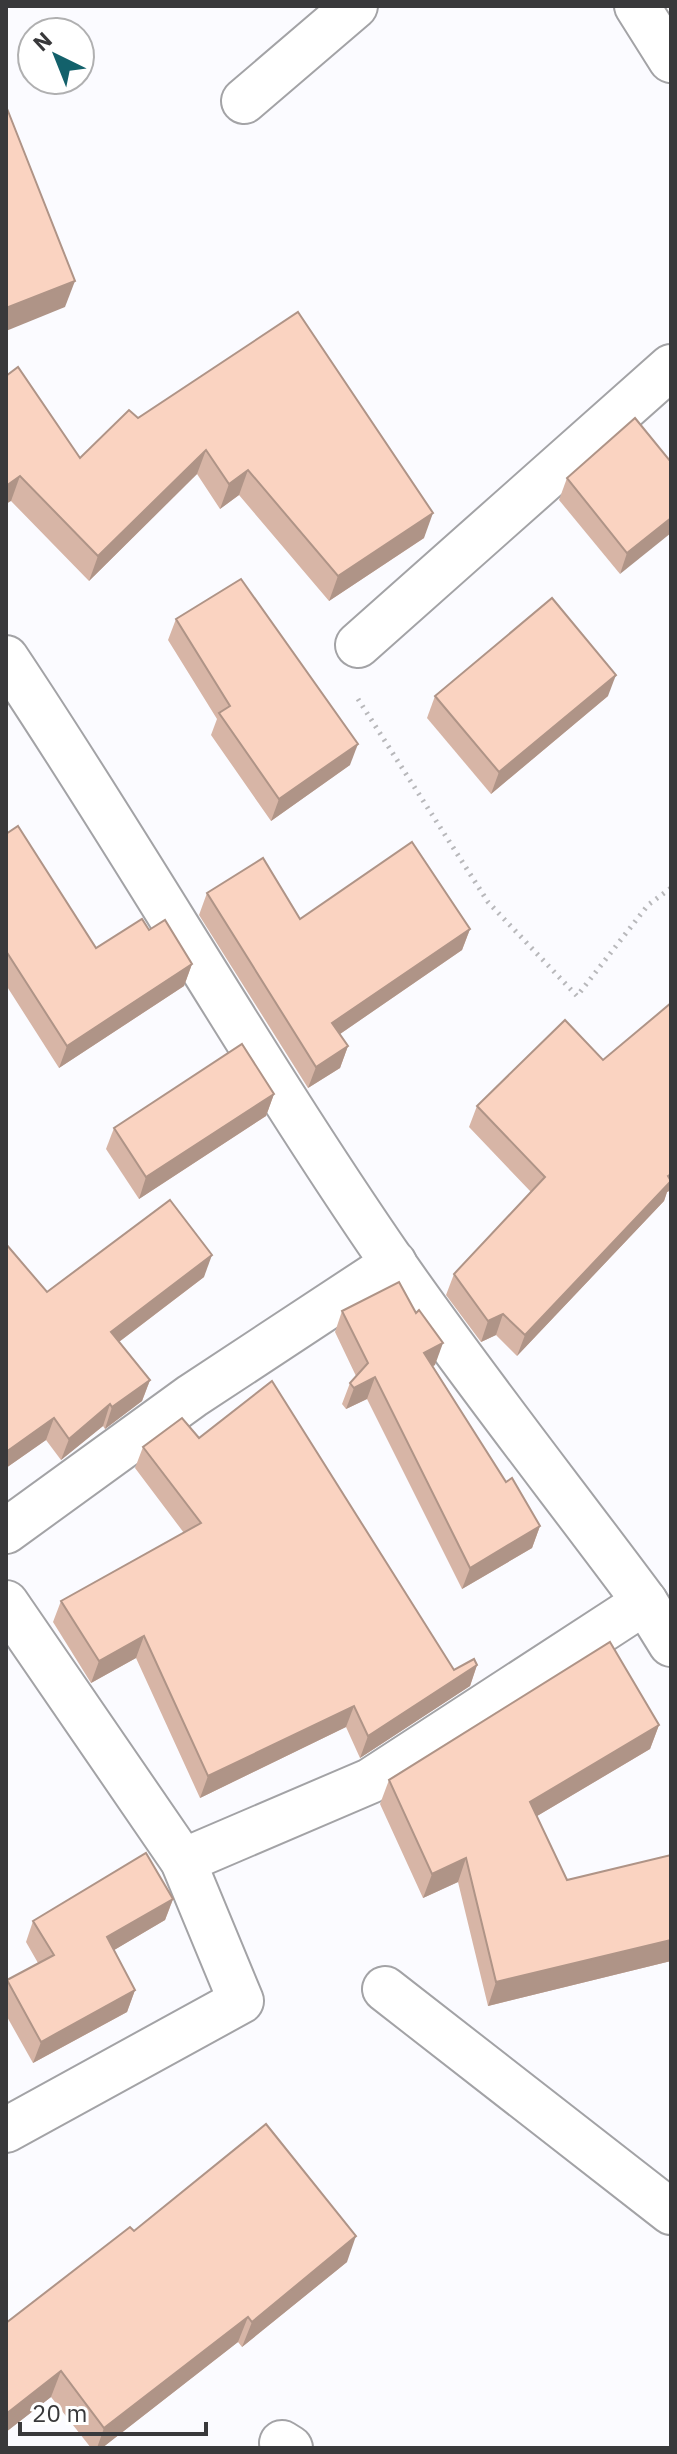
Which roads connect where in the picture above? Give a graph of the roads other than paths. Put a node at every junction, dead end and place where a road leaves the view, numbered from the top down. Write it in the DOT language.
graph roads {
  1 [pos="355,6"];
  2 [pos="637,6"];
  3 [pos="671,60"];
  4 [pos="244,101"];
  5 [pos="671,367"];
  6 [pos="358,645"];
  7 [pos="6,658"];
  8 [pos="394,1263"];
  9 [pos="6,1531"];
  10 [pos="645,1602"];
  11 [pos="9,1617"];
  12 [pos="671,1644"];
  13 [pos="183,1861"];
  14 [pos="385,1989"];
  15 [pos="6,2130"];
  16 [pos="671,2212"];
  1 -- 4 [label="street"];
  2 -- 3 [label="street"];
  5 -- 6 [label="street"];
  7 -- 8 [label="street"];
  8 -- 9 [label="street"];
  8 -- 10 [label="street"];
  10 -- 12 [label="street"];
  10 -- 13 [label="street"];
  11 -- 13 [label="street"];
  13 -- 15 [label="street"];
  14 -- 16 [label="street"];
}
